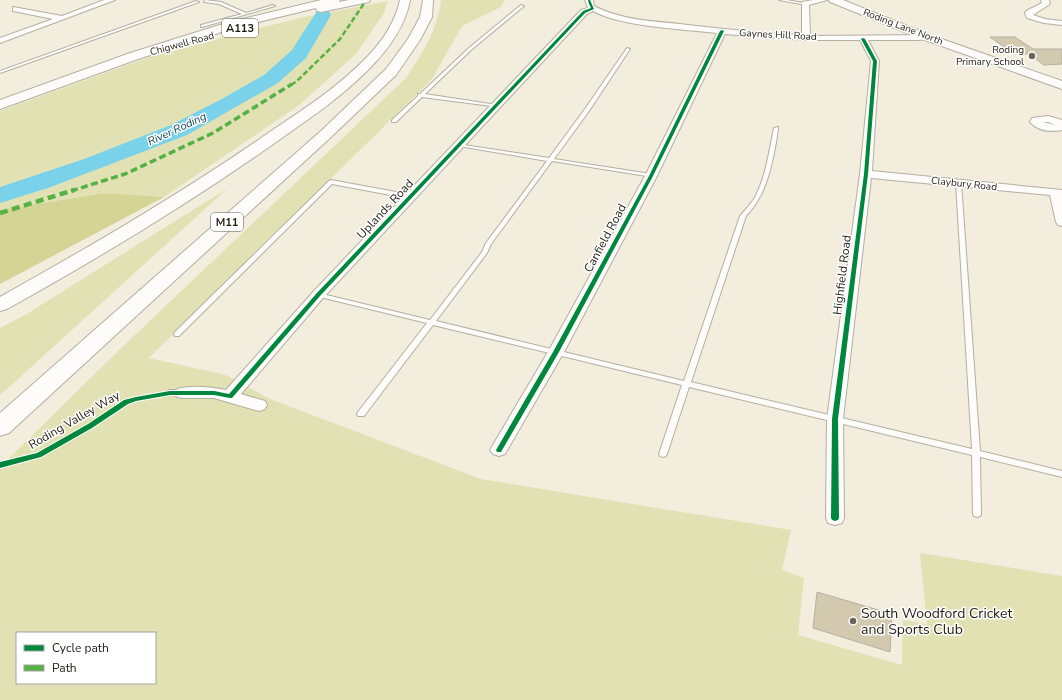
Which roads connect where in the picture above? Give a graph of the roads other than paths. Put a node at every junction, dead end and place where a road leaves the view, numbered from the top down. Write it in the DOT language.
graph roads {
  1 [pos="111,0"];
  2 [pos="226,0"];
  3 [pos="330,0"];
  4 [pos="365,0"];
  5 [pos="781,0"];
  6 [pos="823,0"];
  7 [pos="834,0"];
  8 [pos="1045,0"];
  9 [pos="205,1"];
  10 [pos="197,2"];
  11 [pos="347,2"];
  12 [pos="220,3"];
  13 [pos="591,4"];
  14 [pos="806,4"];
  15 [pos="273,6"];
  16 [pos="522,6"];
  17 [pos="403,8"];
  18 [pos="16,9"];
  19 [pos="427,9"];
  20 [pos="245,13"];
  21 [pos="62,18"];
  22 [pos="259,18"];
  23 [pos="1062,23"];
  24 [pos="202,26"];
  25 [pos="722,31"];
  26 [pos="926,37"];
  27 [pos="806,38"];
  28 [pos="863,39"];
  29 [pos="0,41"];
  30 [pos="628,49"];
  31 [pos="134,56"];
  32 [pos="0,72"];
  33 [pos="1062,85"];
  34 [pos="420,95"];
  35 [pos="0,105"];
  36 [pos="497,106"];
  37 [pos="394,121"];
  38 [pos="776,128"];
  39 [pos="459,145"];
  40 [pos="550,159"];
  41 [pos="866,174"];
  42 [pos="651,176"];
  43 [pos="959,183"];
  44 [pos="1058,193"];
  45 [pos="412,197"];
  46 [pos="1062,222"];
  47 [pos="318,295"];
  48 [pos="0,306"];
  49 [pos="431,323"];
  50 [pos="177,334"];
  51 [pos="556,352"];
  52 [pos="687,383"];
  53 [pos="176,393"];
  54 [pos="230,396"];
  55 [pos="259,405"];
  56 [pos="361,414"];
  57 [pos="835,419"];
  58 [pos="7,421"];
  59 [pos="499,450"];
  60 [pos="976,453"];
  61 [pos="663,454"];
  62 [pos="1062,474"];
  63 [pos="978,514"];
  64 [pos="835,518"];
  1 -- 21 [label="street"];
  2 -- 12 [label="lane"];
  3 -- 11 [label="street, Chigwell Road"];
  3 -- 22 [label="main road, Chigwell Road / A113"];
  4 -- 11 [label="main road, Chigwell Road / A113"];
  5 -- 14 [label="lane"];
  6 -- 14 [label="street"];
  7 -- 26 [label="street, Roding Lane North"];
  8 -- 23 [label="street"];
  9 -- 12 [label="lane"];
  10 -- 32 [label="lane"];
  11 -- 31 [label="main road, Chigwell Road / A113"];
  12 -- 20 [label="lane"];
  13 -- 25 [label="street, Gaynes Hill Road"];
  13 -- 36 [label="street, Uplands Road"];
  14 -- 27 [label="street"];
  15 -- 20 [label="lane"];
  16 -- 34 [label="lane"];
  17 -- 48 [label="main road"];
  18 -- 21 [label="street"];
  19 -- 58 [label="main road, M11"];
  20 -- 22 [label="lane"];
  20 -- 24 [label="lane"];
  21 -- 29 [label="street"];
  22 -- 31 [label="main road, Chigwell Road / A113"];
  25 -- 27 [label="street, Gaynes Hill Road"];
  25 -- 42 [label="street, Canfield Road"];
  26 -- 28 [label="street, Gaynes Hill Road"];
  26 -- 33 [label="street, Roding Lane North"];
  27 -- 28 [label="street, Gaynes Hill Road"];
  28 -- 41 [label="street, Highfield Road"];
  30 -- 40 [label="lane"];
  31 -- 35 [label="main road, Chigwell Road / A113"];
  34 -- 36 [label="lane"];
  34 -- 37 [label="lane"];
  36 -- 39 [label="street, Uplands Road"];
  38 -- 52 [label="lane"];
  39 -- 40 [label="lane"];
  39 -- 45 [label="street, Uplands Road"];
  40 -- 42 [label="lane"];
  40 -- 49 [label="lane"];
  41 -- 43 [label="street, Claybury Road"];
  41 -- 57 [label="street, Highfield Road"];
  42 -- 51 [label="street, Canfield Road"];
  43 -- 44 [label="street, Claybury Road"];
  43 -- 60 [label="lane"];
  44 -- 46 [label="street"];
  45 -- 47 [label="street, Uplands Road"];
  45 -- 50 [label="lane"];
  47 -- 49 [label="lane"];
  47 -- 54 [label="street, Uplands Road"];
  49 -- 51 [label="lane"];
  49 -- 56 [label="lane"];
  51 -- 52 [label="lane"];
  51 -- 59 [label="street, Canfield Road"];
  52 -- 57 [label="lane"];
  52 -- 61 [label="lane"];
  53 -- 54 [label="street"];
  54 -- 55 [label="street"];
  57 -- 60 [label="lane"];
  57 -- 64 [label="street, Highfield Road"];
  60 -- 62 [label="lane"];
  60 -- 63 [label="lane"];
}
